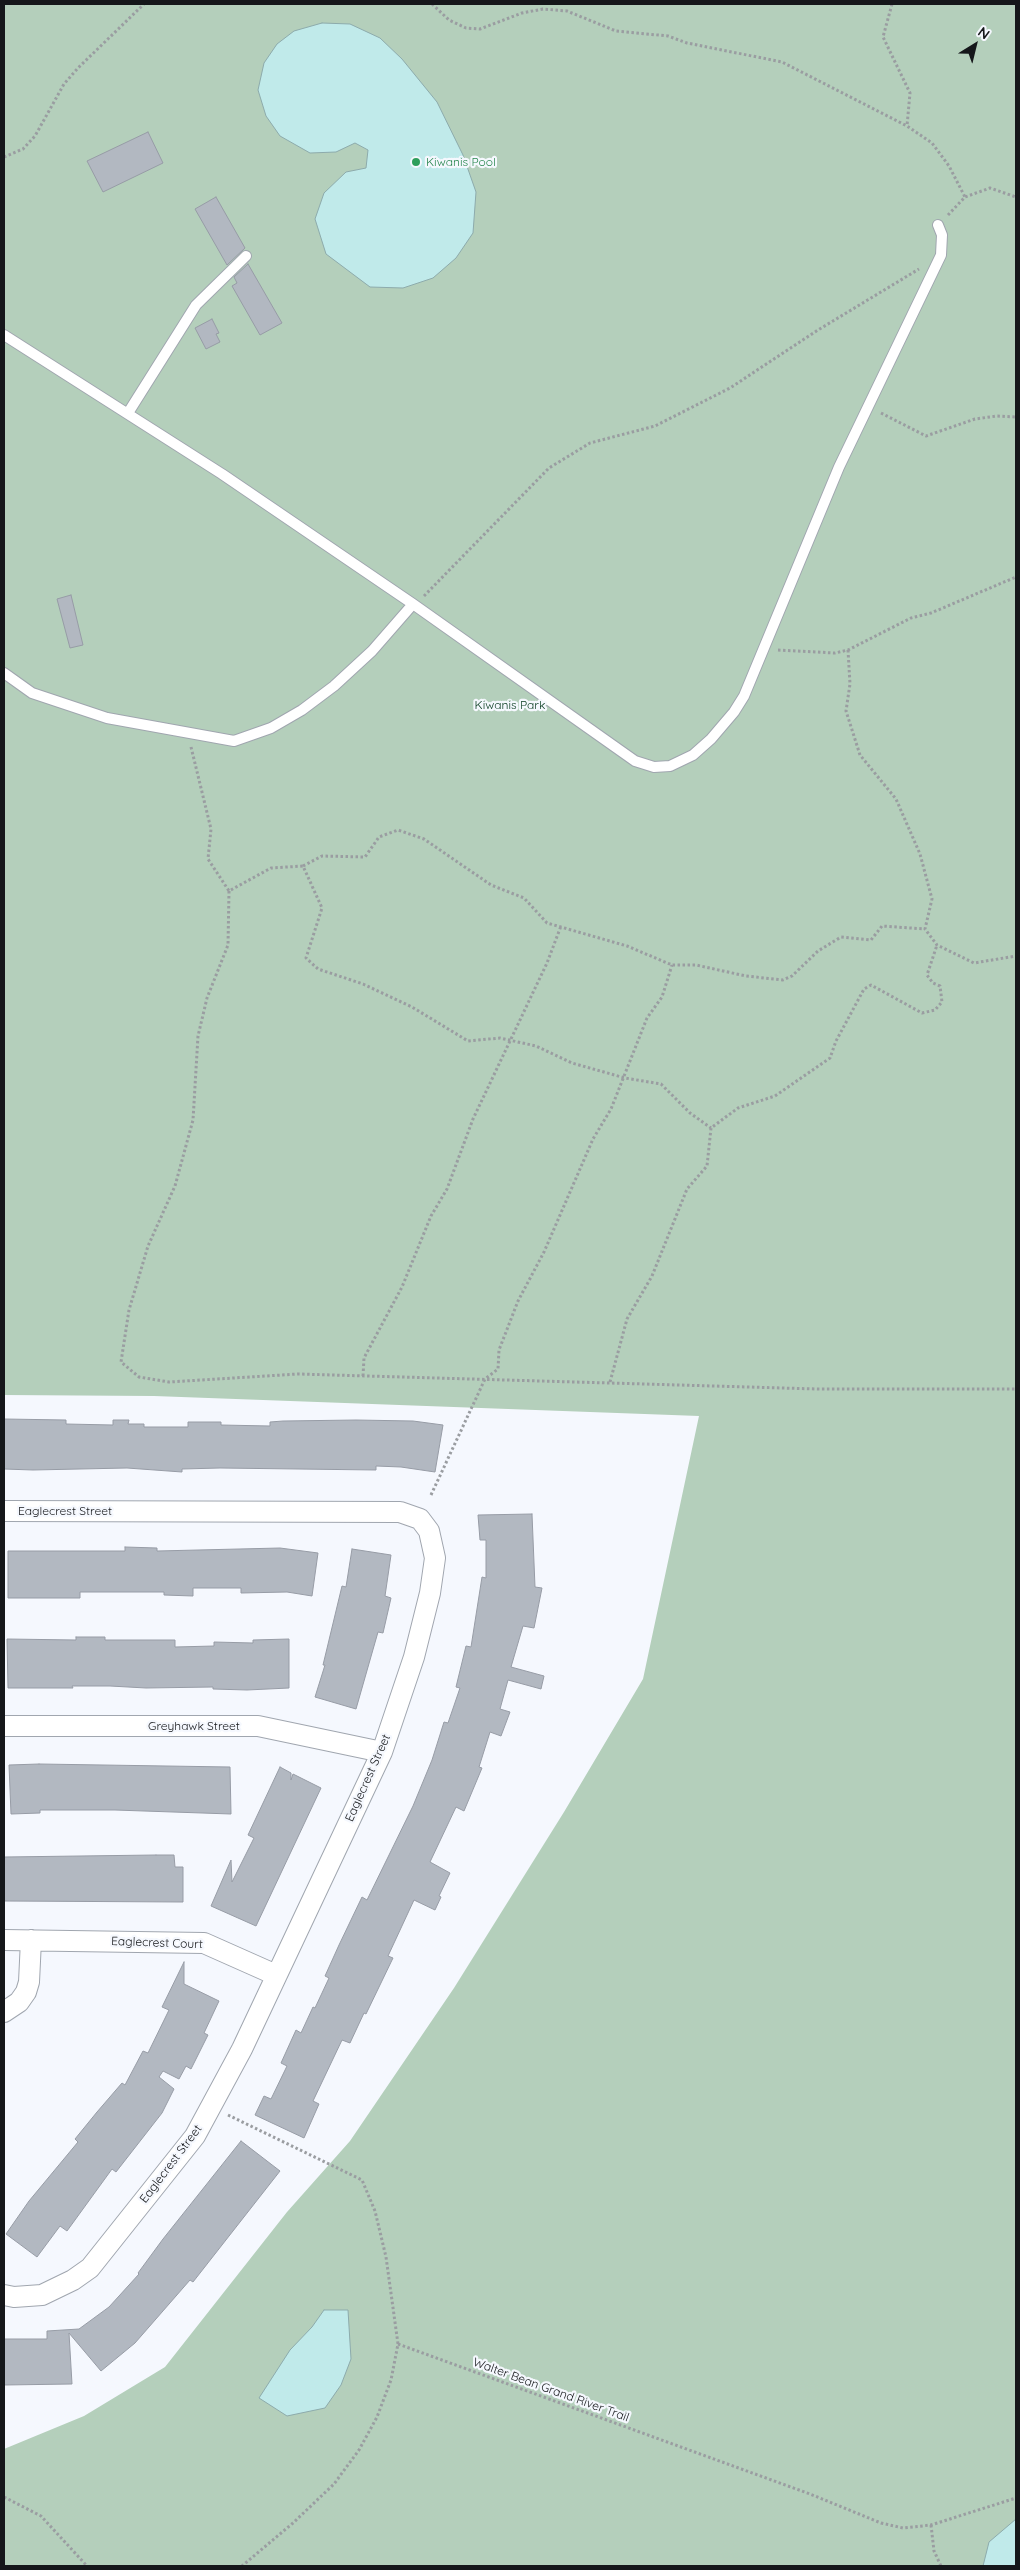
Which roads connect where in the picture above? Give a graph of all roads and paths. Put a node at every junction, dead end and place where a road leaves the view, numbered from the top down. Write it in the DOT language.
graph roads {
  1 [pos="144,4"];
  2 [pos="432,4"];
  3 [pos="542,4"];
  4 [pos="892,4"];
  5 [pos="543,10"];
  6 [pos="907,126"];
  7 [pos="4,156"];
  8 [pos="965,197"];
  9 [pos="1016,197"];
  10 [pos="938,225"];
  11 [pos="941,255"];
  12 [pos="246,256"];
  13 [pos="4,335"];
  14 [pos="868,406"];
  15 [pos="128,413"];
  16 [pos="1016,417"];
  17 [pos="1016,577"];
  18 [pos="413,604"];
  19 [pos="848,650"];
  20 [pos="764,651"];
  21 [pos="4,674"];
  22 [pos="188,733"];
  23 [pos="303,866"];
  24 [pos="229,891"];
  25 [pos="561,926"];
  26 [pos="925,929"];
  27 [pos="937,946"];
  28 [pos="1016,956"];
  29 [pos="672,965"];
  30 [pos="511,1041"];
  31 [pos="625,1078"];
  32 [pos="711,1128"];
  33 [pos="363,1376"];
  34 [pos="485,1379"];
  35 [pos="610,1382"];
  36 [pos="1016,1389"];
  37 [pos="431,1495"];
  38 [pos="4,1510"];
  39 [pos="4,1726"];
  40 [pos="382,1752"];
  41 [pos="4,1940"];
  42 [pos="31,1940"];
  43 [pos="276,1975"];
  44 [pos="4,2012"];
  45 [pos="212,2107"];
  46 [pos="4,2295"];
  47 [pos="398,2344"];
  48 [pos="4,2497"];
  49 [pos="1016,2498"];
  50 [pos="931,2525"];
  51 [pos="87,2566"];
  52 [pos="242,2566"];
  53 [pos="941,2566"];
  1 -- 7 [label="path"];
  2 -- 5 [label="path"];
  3 -- 5 [label="path"];
  4 -- 6 [label="path"];
  5 -- 6 [label="path"];
  6 -- 8 [label="path"];
  8 -- 9 [label="path"];
  8 -- 10 [label="path"];
  10 -- 11 [label="lane"];
  11 -- 14 [label="lane"];
  11 -- 18 [label="path"];
  12 -- 15 [label="lane"];
  13 -- 15 [label="lane"];
  14 -- 16 [label="path"];
  14 -- 20 [label="lane"];
  15 -- 18 [label="lane"];
  17 -- 19 [label="path"];
  18 -- 20 [label="lane"];
  18 -- 22 [label="lane"];
  19 -- 20 [label="path"];
  19 -- 26 [label="path"];
  21 -- 22 [label="lane"];
  22 -- 24 [label="path"];
  23 -- 24 [label="path"];
  23 -- 25 [label="path"];
  23 -- 30 [label="path"];
  24 -- 33 [label="path"];
  25 -- 29 [label="path"];
  25 -- 30 [label="path"];
  26 -- 27 [label="path"];
  26 -- 29 [label="path"];
  27 -- 28 [label="path"];
  27 -- 32 [label="path"];
  29 -- 31 [label="path"];
  30 -- 31 [label="path"];
  30 -- 33 [label="path"];
  31 -- 32 [label="path"];
  31 -- 34 [label="path"];
  32 -- 35 [label="path"];
  33 -- 34 [label="path"];
  34 -- 35 [label="path"];
  34 -- 37 [label="path"];
  35 -- 36 [label="path"];
  38 -- 40 [label="street, Eaglecrest Street"];
  39 -- 40 [label="street, Greyhawk Street"];
  40 -- 43 [label="street, Eaglecrest Street"];
  41 -- 42 [label="street, Eaglecrest Court"];
  42 -- 43 [label="street, Eaglecrest Court"];
  42 -- 44 [label="street"];
  43 -- 45 [label="street, Eaglecrest Street"];
  45 -- 46 [label="street, Eaglecrest Street"];
  45 -- 47 [label="path"];
  47 -- 50 [label="path, Walter Bean Grand River Trail"];
  47 -- 52 [label="path"];
  48 -- 51 [label="path"];
  49 -- 50 [label="path, Walter Bean Grand River Trail"];
  50 -- 53 [label="path"];
}
